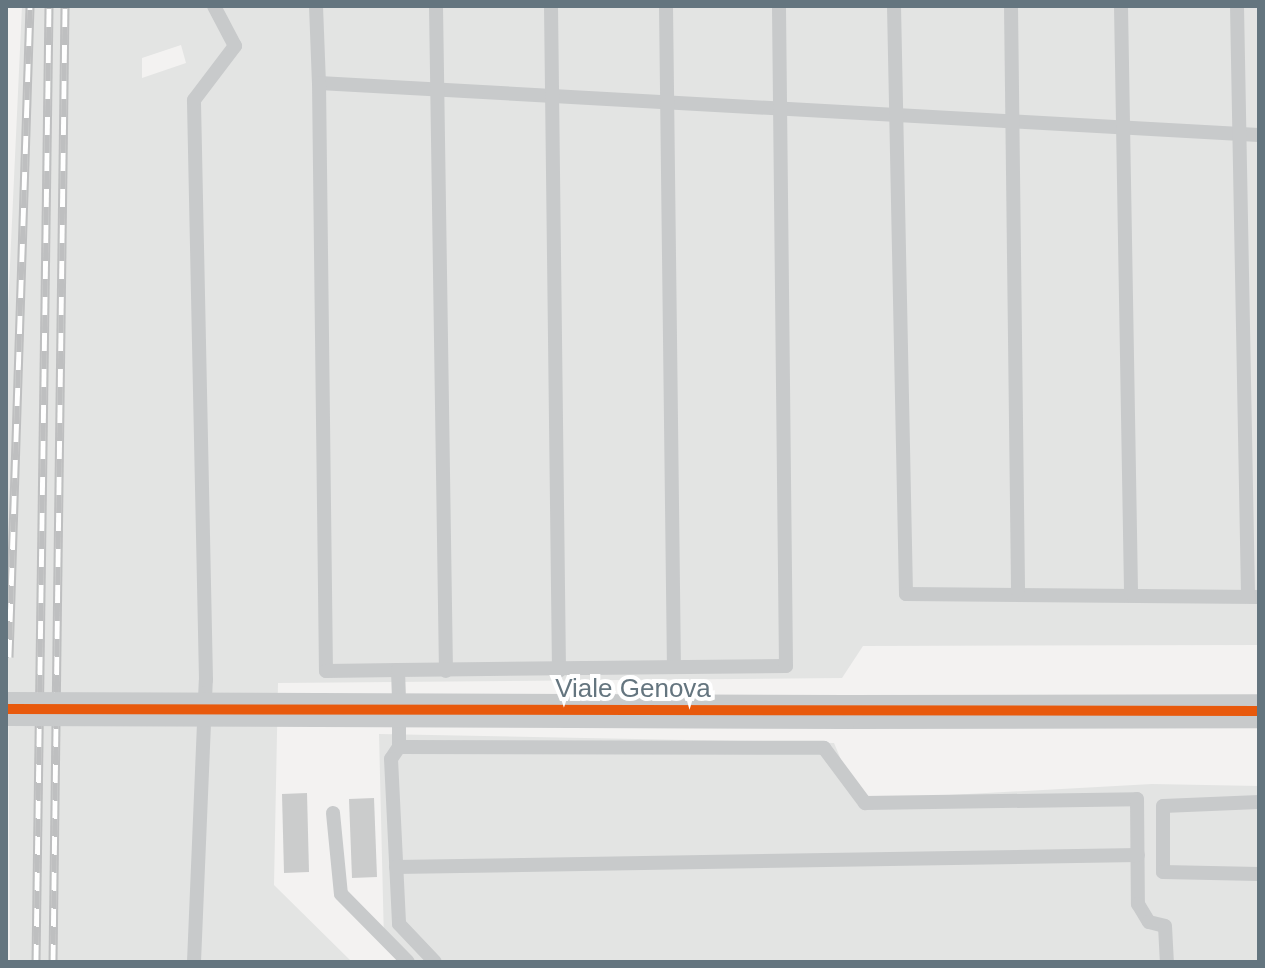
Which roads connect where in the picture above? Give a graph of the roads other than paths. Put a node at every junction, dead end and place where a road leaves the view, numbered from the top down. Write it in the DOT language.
graph roads {
  1 [pos="214,6"];
  2 [pos="316,6"];
  3 [pos="436,6"];
  4 [pos="551,6"];
  5 [pos="666,6"];
  6 [pos="779,6"];
  7 [pos="894,6"];
  8 [pos="1011,6"];
  9 [pos="1121,6"];
  10 [pos="1237,6"];
  11 [pos="319,83"];
  12 [pos="437,89"];
  13 [pos="552,95"];
  14 [pos="667,101"];
  15 [pos="781,108"];
  16 [pos="897,114"];
  17 [pos="1012,121"];
  18 [pos="1123,127"];
  19 [pos="1239,134"];
  20 [pos="1259,135"];
  21 [pos="1018,591"];
  22 [pos="1131,593"];
  23 [pos="1253,596"];
  24 [pos="674,667"];
  25 [pos="398,670"];
  26 [pos="446,671"];
  27 [pos="559,671"];
  28 [pos="399,699"];
  29 [pos="6,709"];
  30 [pos="1259,711"];
  31 [pos="399,726"];
  32 [pos="399,747"];
  33 [pos="1259,802"];
  34 [pos="333,813"];
  35 [pos="1138,855"];
  36 [pos="396,867"];
  37 [pos="1259,874"];
  38 [pos="194,962"];
  39 [pos="408,962"];
  40 [pos="435,962"];
  41 [pos="1167,962"];
  1 -- 38 [label="lane"];
  2 -- 11 [label="lane"];
  3 -- 12 [label="lane"];
  4 -- 13 [label="lane"];
  5 -- 14 [label="lane"];
  6 -- 15 [label="lane"];
  7 -- 16 [label="lane"];
  8 -- 17 [label="lane"];
  9 -- 18 [label="lane"];
  10 -- 19 [label="lane"];
  11 -- 12 [label="lane"];
  11 -- 25 [label="lane"];
  12 -- 13 [label="lane"];
  12 -- 26 [label="lane"];
  13 -- 14 [label="lane"];
  13 -- 27 [label="lane"];
  14 -- 15 [label="lane"];
  14 -- 24 [label="lane"];
  15 -- 16 [label="lane"];
  15 -- 24 [label="lane"];
  16 -- 17 [label="lane"];
  16 -- 21 [label="lane"];
  17 -- 18 [label="lane"];
  17 -- 21 [label="lane"];
  18 -- 19 [label="lane"];
  18 -- 22 [label="lane"];
  19 -- 20 [label="lane"];
  19 -- 23 [label="lane"];
  21 -- 22 [label="lane"];
  22 -- 23 [label="lane"];
  24 -- 27 [label="lane"];
  25 -- 26 [label="lane"];
  25 -- 28 [label="lane"];
  26 -- 27 [label="lane"];
  29 -- 30 [label="street, Viale Genova, bridge"];
  31 -- 32 [label="lane"];
  32 -- 35 [label="lane"];
  32 -- 36 [label="lane"];
  33 -- 37 [label="lane"];
  34 -- 39 [label="lane"];
  35 -- 36 [label="lane"];
  35 -- 41 [label="lane"];
  36 -- 40 [label="lane"];
}
